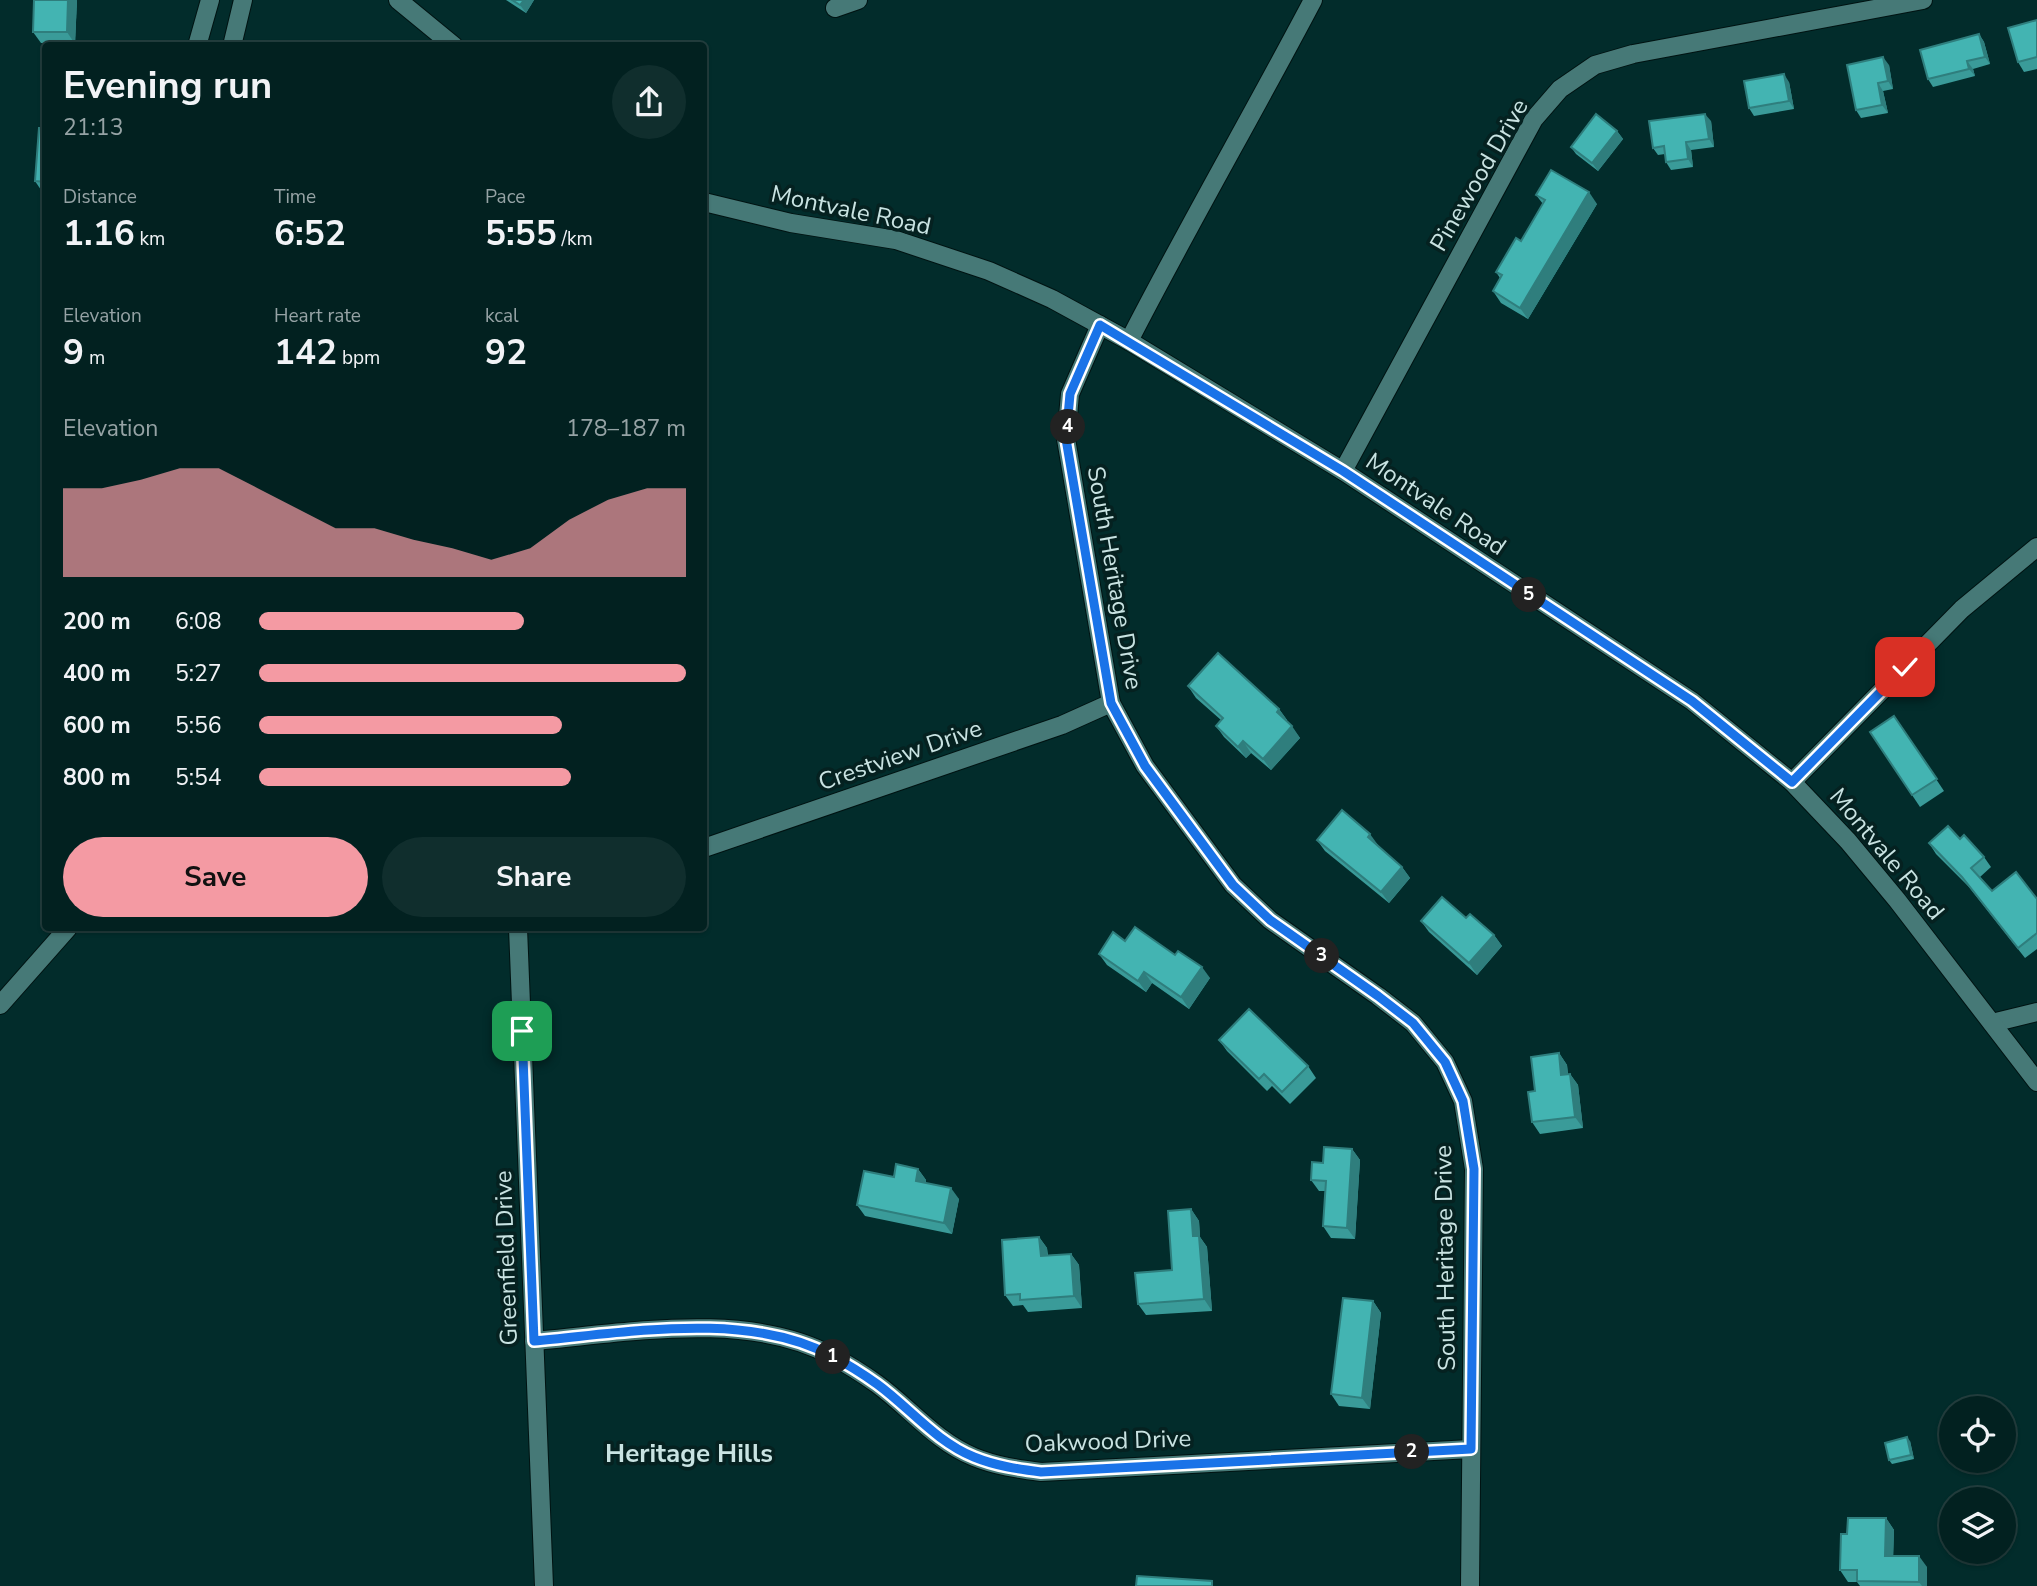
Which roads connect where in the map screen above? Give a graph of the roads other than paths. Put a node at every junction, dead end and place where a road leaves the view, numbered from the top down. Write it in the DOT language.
graph roads {
  1 [pos="210,0"];
  2 [pos="243,0"];
  3 [pos="398,0"];
  4 [pos="858,0"];
  5 [pos="1313,0"];
  6 [pos="1923,0"];
  7 [pos="835,8"];
  8 [pos="198,42"];
  9 [pos="233,42"];
  10 [pos="449,42"];
  11 [pos="707,203"];
  12 [pos="1100,325"];
  13 [pos="1129,341"];
  14 [pos="1343,471"];
  15 [pos="2037,547"];
  16 [pos="1111,703"];
  17 [pos="1792,782"];
  18 [pos="707,847"];
  19 [pos="65,931"];
  20 [pos="518,931"];
  21 [pos="0,1005"];
  22 [pos="2037,1012"];
  23 [pos="1992,1023"];
  24 [pos="2037,1082"];
  25 [pos="534,1341"];
  26 [pos="1471,1449"];
  27 [pos="544,1586"];
  28 [pos="1470,1586"];
  1 -- 8 [label="street"];
  2 -- 9 [label="street"];
  3 -- 10 [label="street"];
  4 -- 7 [label="street"];
  5 -- 13 [label="street"];
  6 -- 14 [label="street, Pinewood Drive"];
  11 -- 12 [label="street, Montvale Road"];
  12 -- 13 [label="street, Montvale Road"];
  12 -- 16 [label="street, South Heritage Drive"];
  13 -- 14 [label="street, Montvale Road"];
  14 -- 17 [label="street, Montvale Road"];
  15 -- 17 [label="street"];
  16 -- 18 [label="street, Crestview Drive"];
  16 -- 26 [label="street, South Heritage Drive"];
  17 -- 23 [label="street, Montvale Road"];
  19 -- 21 [label="street"];
  20 -- 25 [label="street, Greenfield Drive"];
  22 -- 23 [label="street"];
  23 -- 24 [label="street, Montvale Road"];
  25 -- 26 [label="street, Oakwood Drive"];
  25 -- 27 [label="street, Greenfield Drive"];
  26 -- 28 [label="street, South Heritage Drive"];
}
